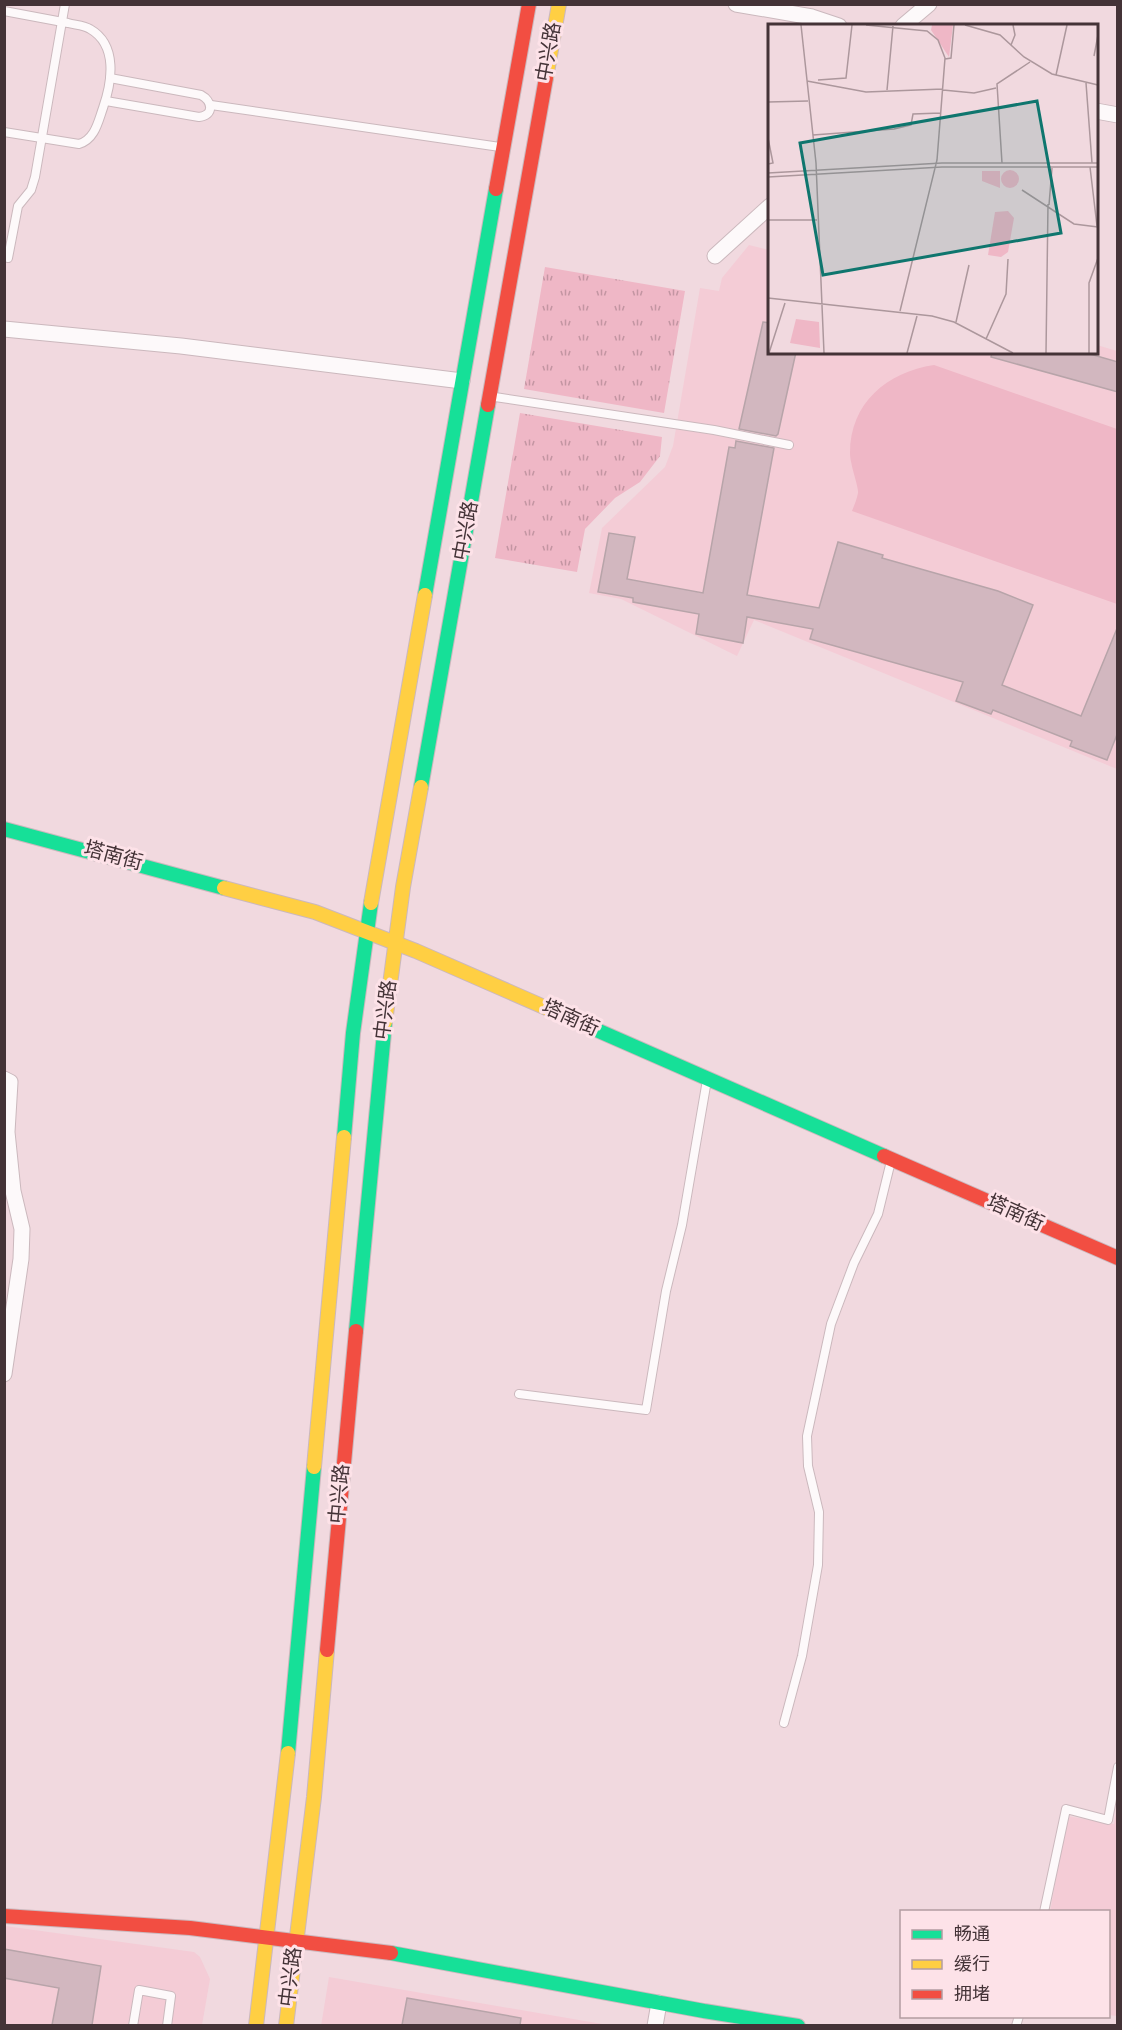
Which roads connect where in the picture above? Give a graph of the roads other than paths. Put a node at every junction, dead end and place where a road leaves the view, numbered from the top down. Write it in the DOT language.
graph roads {
  1 [pos="65,4"];
  2 [pos="529,4"];
  3 [pos="559,4"];
  4 [pos="735,4"];
  5 [pos="929,4"];
  6 [pos="4,11"];
  7 [pos="62,22"];
  8 [pos="833,24"];
  9 [pos="905,24"];
  10 [pos="110,78"];
  11 [pos="105,101"];
  12 [pos="211,105"];
  13 [pos="1098,111"];
  14 [pos="1118,115"];
  15 [pos="4,132"];
  16 [pos="41,138"];
  17 [pos="503,148"];
  18 [pos="768,208"];
  19 [pos="715,256"];
  20 [pos="8,258"];
  21 [pos="4,329"];
  22 [pos="462,381"];
  23 [pos="490,396"];
  24 [pos="789,446"];
  25 [pos="4,829"];
  26 [pos="368,932"];
  27 [pos="396,943"];
  28 [pos="4,1079"];
  29 [pos="707,1079"];
  30 [pos="891,1160"];
  31 [pos="1118,1258"];
  32 [pos="4,1374"];
  33 [pos="519,1394"];
  34 [pos="784,1723"];
  35 [pos="1118,1767"];
  36 [pos="1044,1910"];
  37 [pos="4,1916"];
  38 [pos="267,1937"];
  39 [pos="296,1941"];
  40 [pos="659,2003"];
  41 [pos="133,2025"];
  42 [pos="166,2025"];
  43 [pos="256,2025"];
  44 [pos="286,2025"];
  45 [pos="655,2025"];
  46 [pos="798,2025"];
  1 -- 7 [label="lane"];
  2 -- 17 [label="main road, 中兴路"];
  3 -- 23 [label="main road, 中兴路"];
  4 -- 8 [label="street"];
  5 -- 9 [label="street"];
  6 -- 7 [label="lane"];
  7 -- 10 [label="lane"];
  7 -- 16 [label="lane"];
  10 -- 11 [label="lane"];
  10 -- 12 [label="lane"];
  11 -- 12 [label="lane"];
  11 -- 16 [label="lane"];
  12 -- 17 [label="lane"];
  13 -- 14 [label="street"];
  15 -- 16 [label="lane"];
  16 -- 20 [label="lane"];
  17 -- 22 [label="main road, 中兴路"];
  18 -- 19 [label="street"];
  21 -- 22 [label="street"];
  22 -- 26 [label="main road, 中兴路"];
  23 -- 24 [label="lane"];
  23 -- 27 [label="main road, 中兴路"];
  25 -- 26 [label="main road, 塔南街"];
  26 -- 27 [label="main road, 塔南街"];
  26 -- 38 [label="main road, 中兴路"];
  27 -- 29 [label="main road, 塔南街"];
  27 -- 39 [label="main road, 中兴路"];
  28 -- 32 [label="street"];
  29 -- 30 [label="main road, 塔南街"];
  29 -- 33 [label="lane"];
  30 -- 31 [label="main road, 塔南街"];
  30 -- 34 [label="lane"];
  35 -- 36 [label="lane"];
  37 -- 38 [label="main road"];
  38 -- 39 [label="main road"];
  38 -- 43 [label="main road, 中兴路"];
  39 -- 40 [label="main road"];
  39 -- 44 [label="main road, 中兴路"];
  40 -- 45 [label="street"];
  40 -- 46 [label="main road"];
  41 -- 42 [label="lane"];
}
